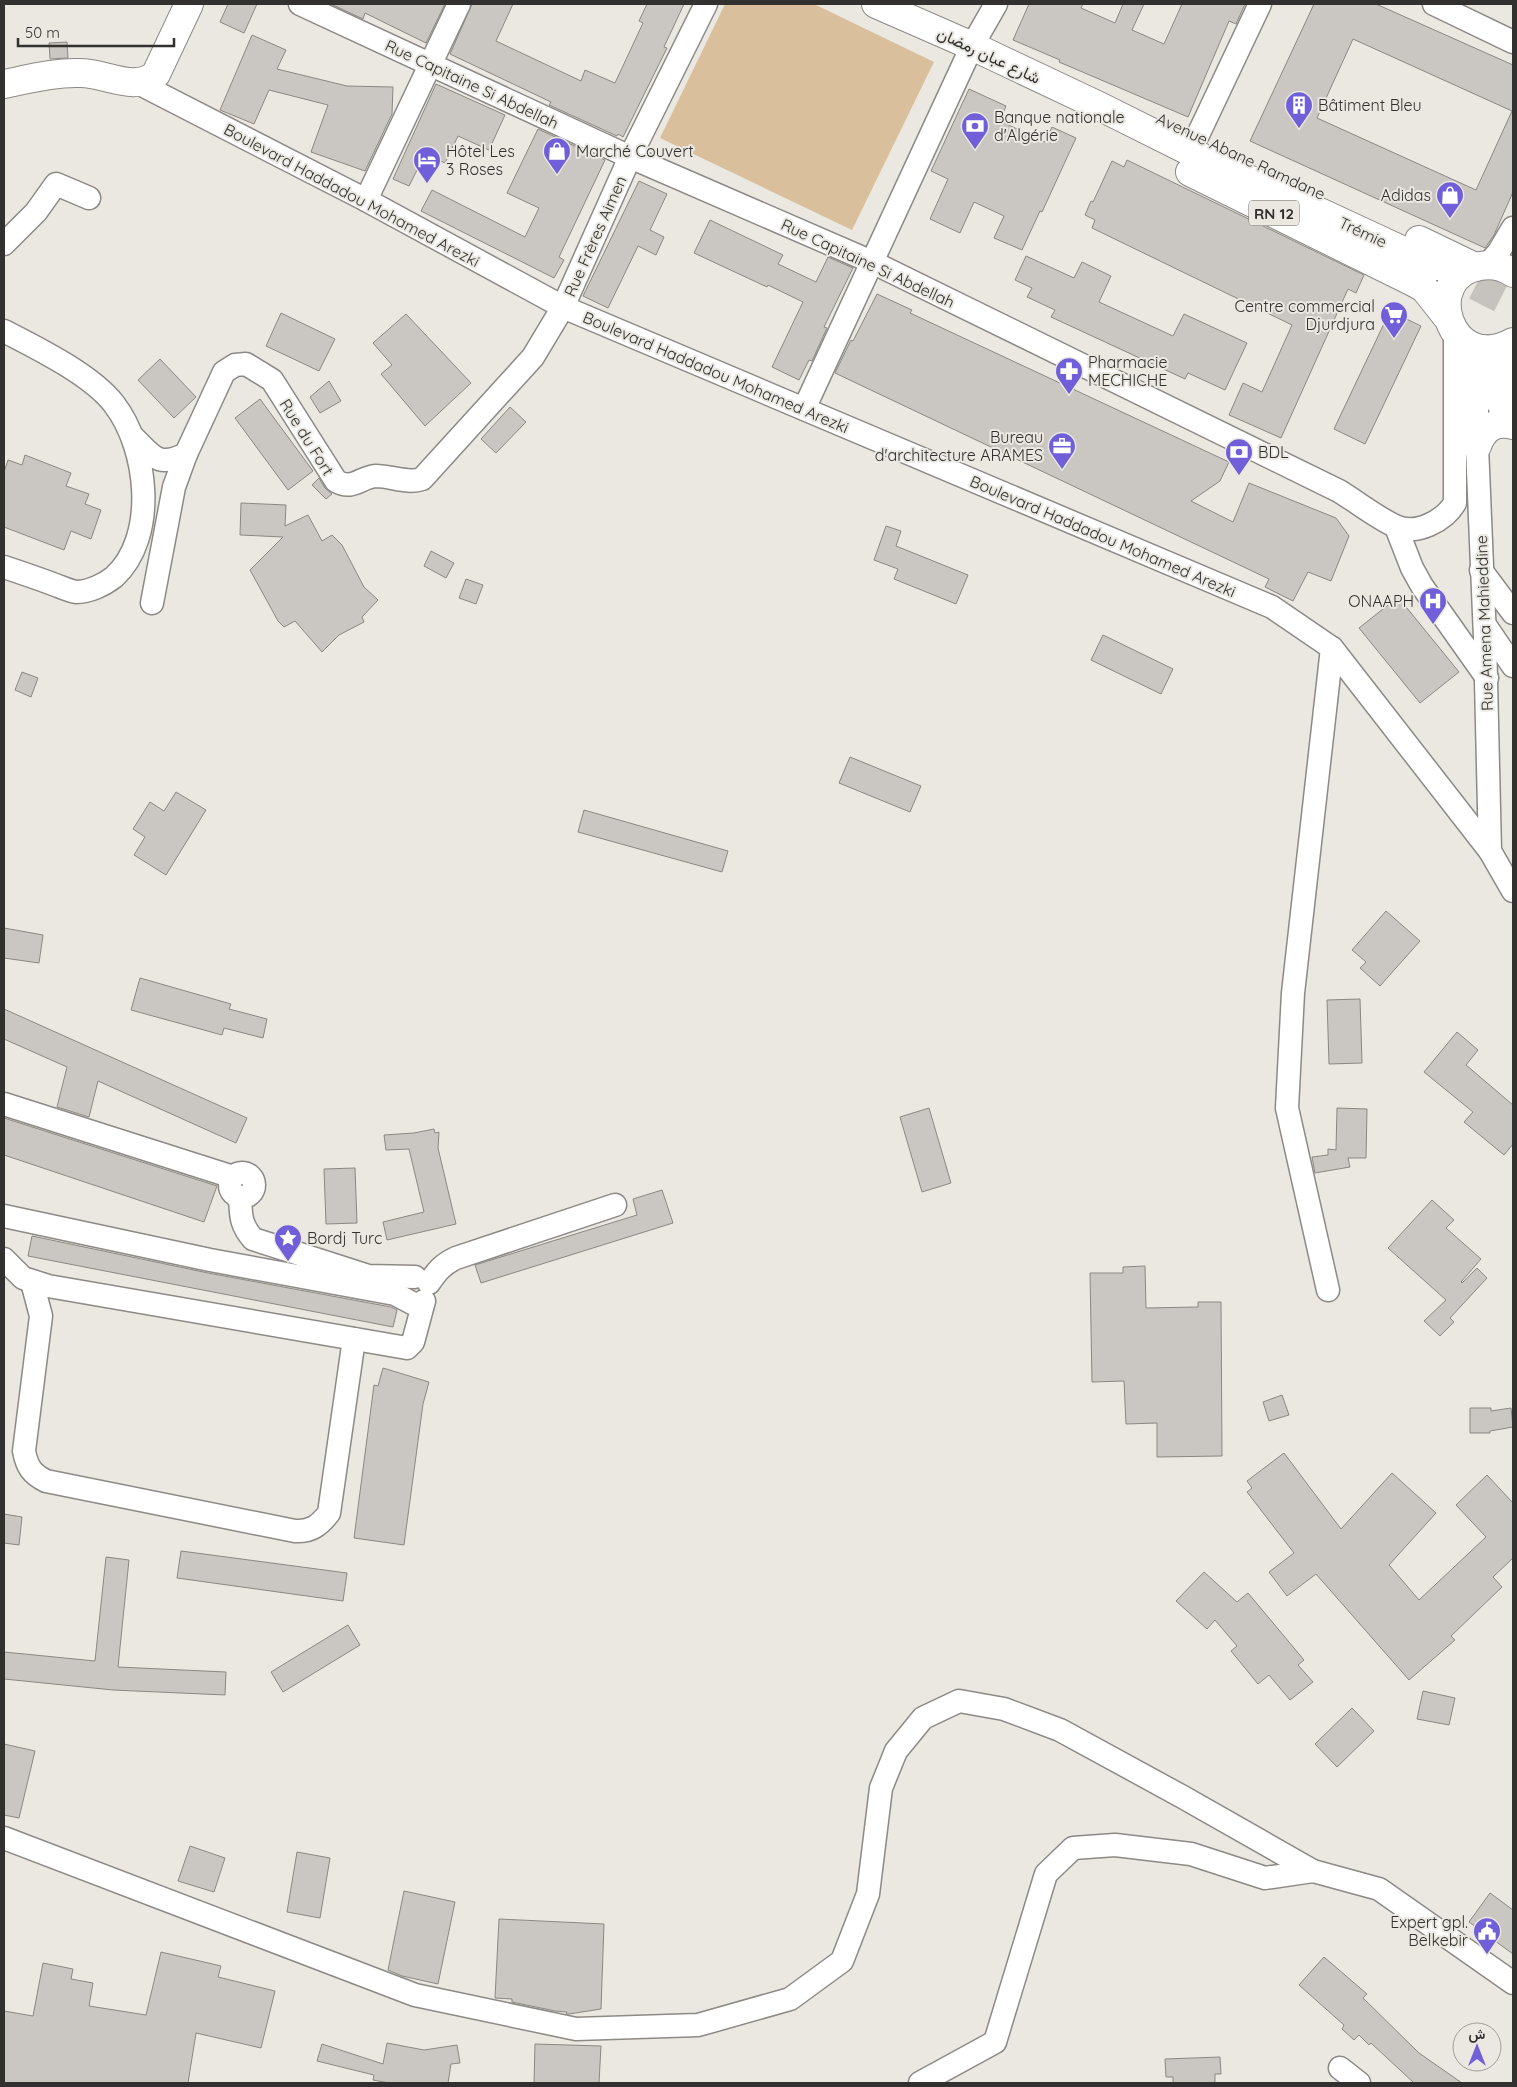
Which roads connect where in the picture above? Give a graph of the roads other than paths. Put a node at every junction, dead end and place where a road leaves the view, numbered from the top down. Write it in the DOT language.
graph roads {
  1 [pos="189,4"];
  2 [pos="300,4"];
  3 [pos="459,4"];
  4 [pos="706,4"];
  5 [pos="876,4"];
  6 [pos="996,4"];
  7 [pos="1260,4"];
  8 [pos="1434,4"];
  9 [pos="1513,42"];
  10 [pos="972,46"];
  11 [pos="430,65"];
  12 [pos="138,83"];
  13 [pos="4,84"];
  14 [pos="1102,107"];
  15 [pos="1198,135"];
  16 [pos="630,157"];
  17 [pos="89,198"];
  18 [pos="366,200"];
  19 [pos="1513,228"];
  20 [pos="4,244"];
  21 [pos="872,262"];
  22 [pos="1436,266"];
  23 [pos="1481,266"];
  24 [pos="1513,273"];
  25 [pos="563,307"];
  26 [pos="1451,325"];
  27 [pos="4,331"];
  28 [pos="1513,343"];
  29 [pos="1480,348"];
  30 [pos="1513,393"];
  31 [pos="804,409"];
  32 [pos="1513,420"];
  33 [pos="1513,425"];
  34 [pos="132,437"];
  35 [pos="1477,446"];
  36 [pos="186,454"];
  37 [pos="1430,524"];
  38 [pos="1396,526"];
  39 [pos="1410,563"];
  40 [pos="4,567"];
  41 [pos="1481,570"];
  42 [pos="152,603"];
  43 [pos="1513,613"];
  44 [pos="1485,625"];
  45 [pos="1332,648"];
  46 [pos="1513,666"];
  47 [pos="1486,678"];
  48 [pos="1490,851"];
  49 [pos="1513,892"];
  50 [pos="4,1104"];
  51 [pos="615,1205"];
  52 [pos="4,1216"];
  53 [pos="4,1259"];
  54 [pos="32,1282"];
  55 [pos="1328,1290"];
  56 [pos="420,1291"];
  57 [pos="354,1339"];
  58 [pos="4,1838"];
  59 [pos="1313,1871"];
  60 [pos="1513,1983"];
  61 [pos="1340,2068"];
  62 [pos="920,2083"];
  63 [pos="1359,2083"];
  1 -- 12 [label="main road"];
  2 -- 11 [label="street, Rue Capitaine Si Abdellah"];
  3 -- 11 [label="street"];
  4 -- 16 [label="street, Rue Frères Aimen"];
  5 -- 10 [label="main road, شارع عبان رمضان / RN 12"];
  6 -- 10 [label="street"];
  7 -- 15 [label="street"];
  8 -- 9 [label="street"];
  10 -- 14 [label="main road, شارع عبان رمضان / RN 12"];
  10 -- 21 [label="street"];
  11 -- 16 [label="street, Rue Capitaine Si Abdellah"];
  11 -- 18 [label="street"];
  12 -- 13 [label="main road, Boulevard Haddadou Mohamed Arezki"];
  12 -- 18 [label="street, Boulevard Haddadou Mohamed Arezki"];
  14 -- 15 [label="main road, Avenue Abane Ramdane / RN 12"];
  14 -- 22 [label="main road, Trémie / RN 12"];
  14 -- 26 [label="main road, Avenue Abane Ramdane / RN 12"];
  15 -- 23 [label="main road, Avenue Abane Ramdane / RN 12"];
  16 -- 21 [label="street, Rue Capitaine Si Abdellah"];
  16 -- 25 [label="street, Rue Frères Aimen"];
  17 -- 20 [label="street"];
  18 -- 25 [label="street, Boulevard Haddadou Mohamed Arezki"];
  19 -- 23 [label="street"];
  21 -- 31 [label="street"];
  21 -- 38 [label="street, Rue Capitaine Si Abdellah"];
  23 -- 24 [label="main road, Avenue Abane Ramdane"];
  23 -- 26 [label="main road"];
  25 -- 31 [label="street, Boulevard Haddadou Mohamed Arezki"];
  25 -- 36 [label="street, Rue du Fort"];
  26 -- 29 [label="main road, Avenue Abane Ramdane"];
  26 -- 37 [label="street"];
  27 -- 34 [label="street"];
  28 -- 29 [label="main road"];
  28 -- 30 [label="main road"];
  29 -- 32 [label="main road"];
  29 -- 35 [label="street, Rue Amena Mahieddine"];
  31 -- 45 [label="street, Boulevard Haddadou Mohamed Arezki"];
  33 -- 35 [label="main road"];
  34 -- 36 [label="street"];
  34 -- 40 [label="street"];
  35 -- 41 [label="street, Rue Amena Mahieddine"];
  36 -- 42 [label="street"];
  37 -- 38 [label="street"];
  37 -- 39 [label="street"];
  38 -- 39 [label="street"];
  39 -- 47 [label="street"];
  41 -- 43 [label="street"];
  41 -- 44 [label="street, Rue Amena Mahieddine"];
  44 -- 46 [label="street"];
  44 -- 47 [label="street, Rue Amena Mahieddine"];
  45 -- 48 [label="street, Boulevard Haddadou Mohamed Arezki"];
  45 -- 55 [label="street"];
  47 -- 48 [label="street, Rue Amena Mahieddine"];
  48 -- 49 [label="street, Rue Amena Mahieddine"];
  50 -- 56 [label="street"];
  51 -- 56 [label="street"];
  52 -- 56 [label="street"];
  53 -- 54 [label="street"];
  54 -- 57 [label="street"];
  54 -- 57 [label="street"];
  56 -- 57 [label="street"];
  58 -- 59 [label="street"];
  59 -- 60 [label="street"];
  59 -- 62 [label="street"];
  61 -- 63 [label="street"];
}
